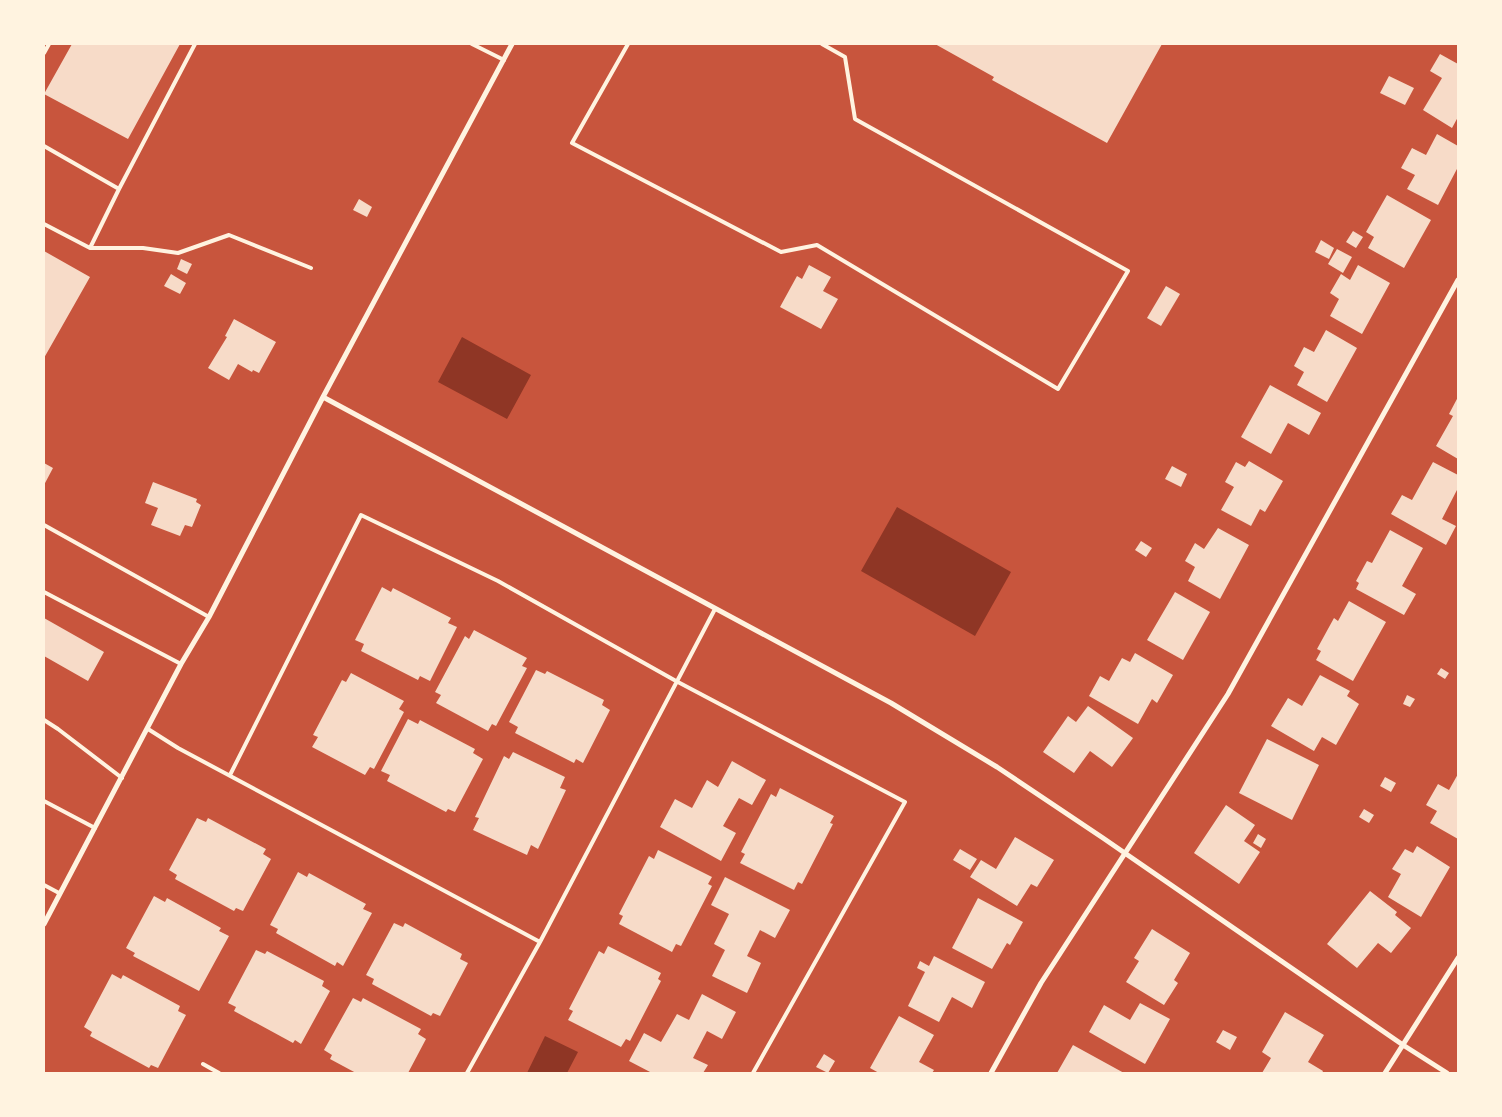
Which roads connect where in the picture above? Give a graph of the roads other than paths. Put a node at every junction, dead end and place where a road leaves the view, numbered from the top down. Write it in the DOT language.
graph roads {
  1 [pos="48,44"];
  2 [pos="195,44"];
  3 [pos="472,44"];
  4 [pos="512,44"];
  5 [pos="628,44"];
  6 [pos="822,44"];
  7 [pos="44,53"];
  8 [pos="504,60"];
  9 [pos="44,146"];
  10 [pos="120,189"];
  11 [pos="44,224"];
  12 [pos="90,248"];
  13 [pos="310,268"];
  14 [pos="1458,280"];
  15 [pos="323,397"];
  16 [pos="44,525"];
  17 [pos="44,592"];
  18 [pos="715,609"];
  19 [pos="209,617"];
  20 [pos="181,664"];
  21 [pos="676,681"];
  22 [pos="44,720"];
  23 [pos="148,729"];
  24 [pos="230,775"];
  25 [pos="122,778"];
  26 [pos="44,801"];
  27 [pos="95,828"];
  28 [pos="1125,852"];
  29 [pos="44,885"];
  30 [pos="59,893"];
  31 [pos="44,924"];
  32 [pos="540,942"];
  33 [pos="1458,958"];
  34 [pos="1403,1045"];
  35 [pos="203,1064"];
  36 [pos="219,1073"];
  37 [pos="467,1073"];
  38 [pos="753,1073"];
  39 [pos="991,1073"];
  40 [pos="1385,1073"];
  41 [pos="1447,1073"];
  1 -- 7 [label="lane"];
  2 -- 10 [label="lane"];
  3 -- 8 [label="lane"];
  4 -- 8 [label="street"];
  5 -- 6 [label="lane"];
  8 -- 15 [label="street"];
  9 -- 10 [label="lane"];
  10 -- 12 [label="lane"];
  11 -- 12 [label="lane"];
  12 -- 13 [label="lane"];
  14 -- 28 [label="street"];
  15 -- 18 [label="street"];
  15 -- 19 [label="street"];
  16 -- 19 [label="lane"];
  17 -- 20 [label="lane"];
  18 -- 21 [label="lane"];
  18 -- 28 [label="street"];
  19 -- 20 [label="street"];
  20 -- 23 [label="street"];
  21 -- 24 [label="lane"];
  21 -- 32 [label="lane"];
  21 -- 38 [label="lane"];
  22 -- 25 [label="lane"];
  23 -- 24 [label="lane"];
  23 -- 25 [label="street"];
  24 -- 32 [label="lane"];
  25 -- 27 [label="street"];
  26 -- 27 [label="lane"];
  27 -- 30 [label="street"];
  28 -- 34 [label="street"];
  28 -- 39 [label="street"];
  29 -- 30 [label="lane"];
  30 -- 31 [label="street"];
  32 -- 37 [label="lane"];
  33 -- 34 [label="street"];
  34 -- 40 [label="street"];
  34 -- 41 [label="street"];
  35 -- 36 [label="lane"];
}
